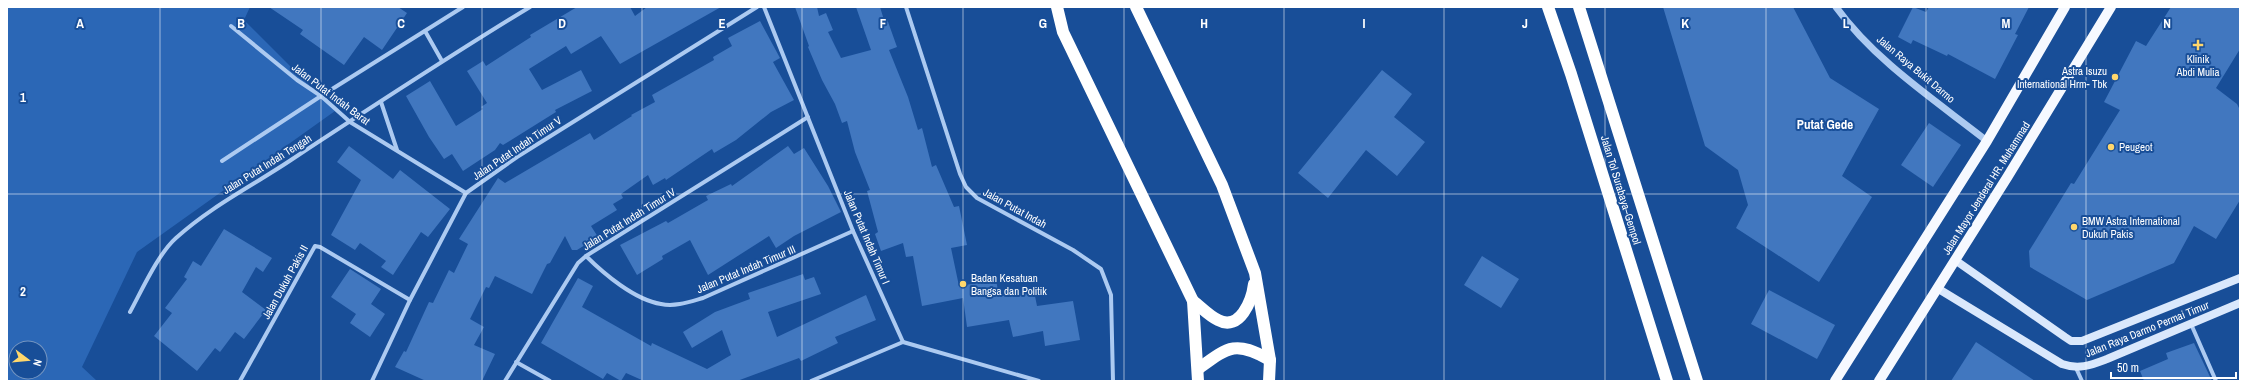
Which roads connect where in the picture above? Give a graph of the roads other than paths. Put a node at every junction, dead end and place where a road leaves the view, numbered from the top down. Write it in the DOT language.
graph roads {
  1 [pos="463,7"];
  2 [pos="530,7"];
  3 [pos="757,7"];
  4 [pos="764,7"];
  5 [pos="906,7"];
  6 [pos="1057,7"];
  7 [pos="1136,7"];
  8 [pos="1548,7"];
  9 [pos="1579,7"];
  10 [pos="1836,7"];
  11 [pos="2111,7"];
  12 [pos="2063,8"];
  13 [pos="230,26"];
  14 [pos="425,31"];
  15 [pos="442,61"];
  16 [pos="321,96"];
  17 [pos="380,102"];
  18 [pos="808,117"];
  19 [pos="350,122"];
  20 [pos="1986,141"];
  21 [pos="397,151"];
  22 [pos="222,161"];
  23 [pos="466,194"];
  24 [pos="853,231"];
  25 [pos="586,256"];
  26 [pos="1955,260"];
  27 [pos="1255,273"];
  28 [pos="2240,278"];
  29 [pos="1938,288"];
  30 [pos="410,300"];
  31 [pos="1192,301"];
  32 [pos="2240,302"];
  33 [pos="130,312"];
  34 [pos="2191,324"];
  35 [pos="903,342"];
  36 [pos="1270,360"];
  37 [pos="516,362"];
  38 [pos="2076,368"];
  39 [pos="1198,375"];
  40 [pos="240,381"];
  41 [pos="372,381"];
  42 [pos="506,381"];
  43 [pos="550,381"];
  44 [pos="811,381"];
  45 [pos="1039,381"];
  46 [pos="1113,381"];
  47 [pos="1269,381"];
  48 [pos="1667,381"];
  49 [pos="1697,381"];
  50 [pos="1835,381"];
  51 [pos="1879,381"];
  52 [pos="2082,381"];
  53 [pos="2216,381"];
  1 -- 14 [label="street"];
  2 -- 15 [label="street, Jalan Putat Indah Tengah"];
  3 -- 23 [label="street, Jalan Putat Indah Timur V"];
  4 -- 18 [label="street, Jalan Putat Indah Timur I"];
  5 -- 46 [label="street, Jalan Putat Indah"];
  6 -- 31 [label="highway"];
  7 -- 27 [label="highway"];
  8 -- 48 [label="highway, Jalan Tol Surabaya–Gempol"];
  9 -- 49 [label="highway, Jalan Tol Surabaya–Gempol"];
  10 -- 20 [label="street, Jalan Raya Bukit Darmo"];
  11 -- 26 [label="main road, Jalan Mayor Jenderal HR. Muhammad"];
  12 -- 20 [label="main road"];
  13 -- 16 [label="street, Jalan Putat Indah Barat"];
  14 -- 15 [label="street"];
  14 -- 16 [label="street"];
  15 -- 17 [label="street, Jalan Putat Indah Tengah"];
  16 -- 19 [label="street, Jalan Putat Indah Barat"];
  16 -- 22 [label="street"];
  17 -- 19 [label="street, Jalan Putat Indah Tengah"];
  17 -- 21 [label="street"];
  18 -- 24 [label="street, Jalan Putat Indah Timur I"];
  18 -- 25 [label="street, Jalan Putat Indah Timur IV"];
  19 -- 21 [label="street, Jalan Putat Indah Barat"];
  19 -- 33 [label="street, Jalan Putat Indah Tengah"];
  20 -- 50 [label="main road"];
  21 -- 23 [label="street, Jalan Putat Indah Barat"];
  23 -- 30 [label="street, Jalan Putat Indah Timur V"];
  24 -- 25 [label="street, Jalan Putat Indah Timur III"];
  24 -- 35 [label="street, Jalan Putat Indah Timur I"];
  25 -- 37 [label="street, Jalan Putat Indah Timur IV"];
  26 -- 28 [label="main road, Jalan Raya Darmo Permai Timur"];
  26 -- 29 [label="main road, Jalan Mayor Jenderal HR. Muhammad"];
  27 -- 31 [label="highway"];
  27 -- 36 [label="highway"];
  29 -- 38 [label="main road, Jalan Raya Darmo Permai Timur"];
  29 -- 51 [label="main road, Jalan Mayor Jenderal HR. Muhammad"];
  30 -- 40 [label="street, Jalan Dukuh Pakis II"];
  30 -- 41 [label="street, Jalan Putat Indah Timur V"];
  31 -- 39 [label="highway"];
  32 -- 34 [label="main road, Jalan Raya Darmo Permai Timur"];
  34 -- 38 [label="main road, Jalan Raya Darmo Permai Timur"];
  34 -- 53 [label="street"];
  35 -- 44 [label="street"];
  35 -- 45 [label="street"];
  36 -- 39 [label="highway"];
  36 -- 47 [label="highway"];
  37 -- 42 [label="street, Jalan Putat Indah Timur IV"];
  37 -- 43 [label="street"];
  38 -- 52 [label="street"];
}
